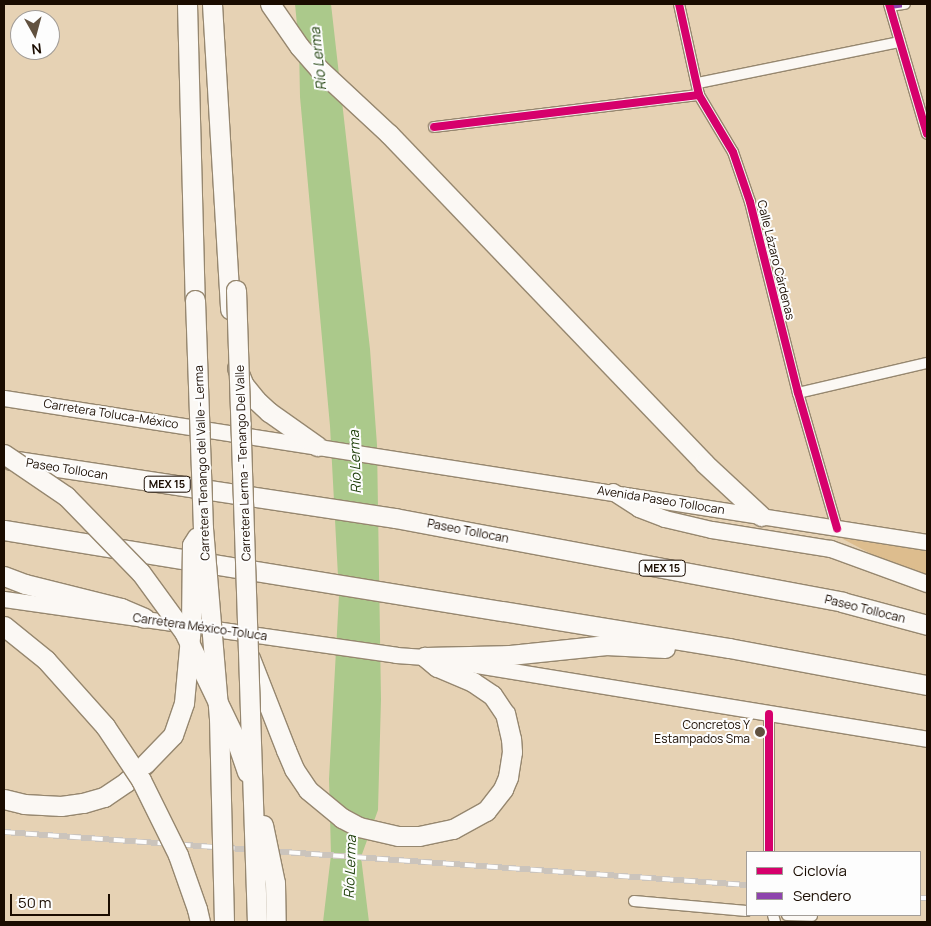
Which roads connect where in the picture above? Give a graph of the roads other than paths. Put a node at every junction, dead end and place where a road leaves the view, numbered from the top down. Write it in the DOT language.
graph roads {
  1 [pos="187,4"];
  2 [pos="212,4"];
  3 [pos="224,4"];
  4 [pos="270,4"];
  5 [pos="679,4"];
  6 [pos="905,4"];
  7 [pos="890,5"];
  8 [pos="900,42"];
  9 [pos="698,83"];
  10 [pos="699,95"];
  11 [pos="434,127"];
  12 [pos="927,134"];
  13 [pos="927,363"];
  14 [pos="798,393"];
  15 [pos="4,398"];
  16 [pos="321,447"];
  17 [pos="4,454"];
  18 [pos="395,458"];
  19 [pos="4,459"];
  20 [pos="613,492"];
  21 [pos="761,516"];
  22 [pos="203,528"];
  23 [pos="837,528"];
  24 [pos="4,530"];
  25 [pos="927,542"];
  26 [pos="4,576"];
  27 [pos="927,584"];
  28 [pos="4,600"];
  29 [pos="144,618"];
  30 [pos="927,625"];
  31 [pos="4,626"];
  32 [pos="191,626"];
  33 [pos="729,648"];
  34 [pos="425,656"];
  35 [pos="250,658"];
  36 [pos="927,685"];
  37 [pos="769,714"];
  38 [pos="927,739"];
  39 [pos="4,799"];
  40 [pos="769,851"];
  41 [pos="634,901"];
  42 [pos="746,911"];
  43 [pos="200,922"];
  44 [pos="224,922"];
  45 [pos="257,922"];
  46 [pos="276,922"];
  1 -- 22 [label="highway, Carretera Tenango del Valle - Lerma, bridge"];
  2 -- 16 [label="highway"];
  3 -- 35 [label="highway, Carretera Lerma - Tenango Del Valle, bridge"];
  4 -- 21 [label="highway"];
  5 -- 9 [label="street, Calle Lázaro Cárdenas"];
  6 -- 7 [label="street"];
  7 -- 8 [label="street"];
  8 -- 9 [label="street"];
  8 -- 12 [label="street"];
  9 -- 10 [label="street, Calle Lázaro Cárdenas"];
  10 -- 11 [label="street"];
  10 -- 14 [label="street, Calle Lázaro Cárdenas"];
  13 -- 14 [label="street"];
  14 -- 23 [label="street, Calle Lázaro Cárdenas"];
  15 -- 16 [label="main road, Carretera Toluca-México"];
  16 -- 18 [label="main road, Carretera Toluca-México"];
  17 -- 46 [label="highway, bridge"];
  18 -- 20 [label="main road, Avenida Paseo Tollocan"];
  19 -- 30 [label="highway, Paseo Tollocan / MEX 15"];
  20 -- 21 [label="main road, Avenida Paseo Tollocan"];
  20 -- 27 [label="main road"];
  21 -- 23 [label="main road, Avenida Paseo Tollocan"];
  22 -- 32 [label="highway, bridge"];
  22 -- 44 [label="highway, Carretera Tenango del Valle - Lerma, bridge"];
  23 -- 25 [label="main road, Avenida Paseo Tollocan"];
  24 -- 33 [label="highway"];
  26 -- 29 [label="highway"];
  28 -- 29 [label="main road, Carretera México-Toluca"];
  29 -- 32 [label="main road, Carretera México-Toluca, bridge"];
  31 -- 43 [label="highway, bridge"];
  32 -- 34 [label="main road, Carretera México-Toluca, bridge"];
  32 -- 39 [label="highway, bridge"];
  33 -- 34 [label="highway"];
  33 -- 36 [label="highway"];
  34 -- 35 [label="highway"];
  34 -- 37 [label="main road"];
  35 -- 45 [label="highway, Carretera Lerma - Tenango Del Valle, bridge"];
  37 -- 38 [label="main road"];
  37 -- 40 [label="street"];
  41 -- 42 [label="street"];
}
